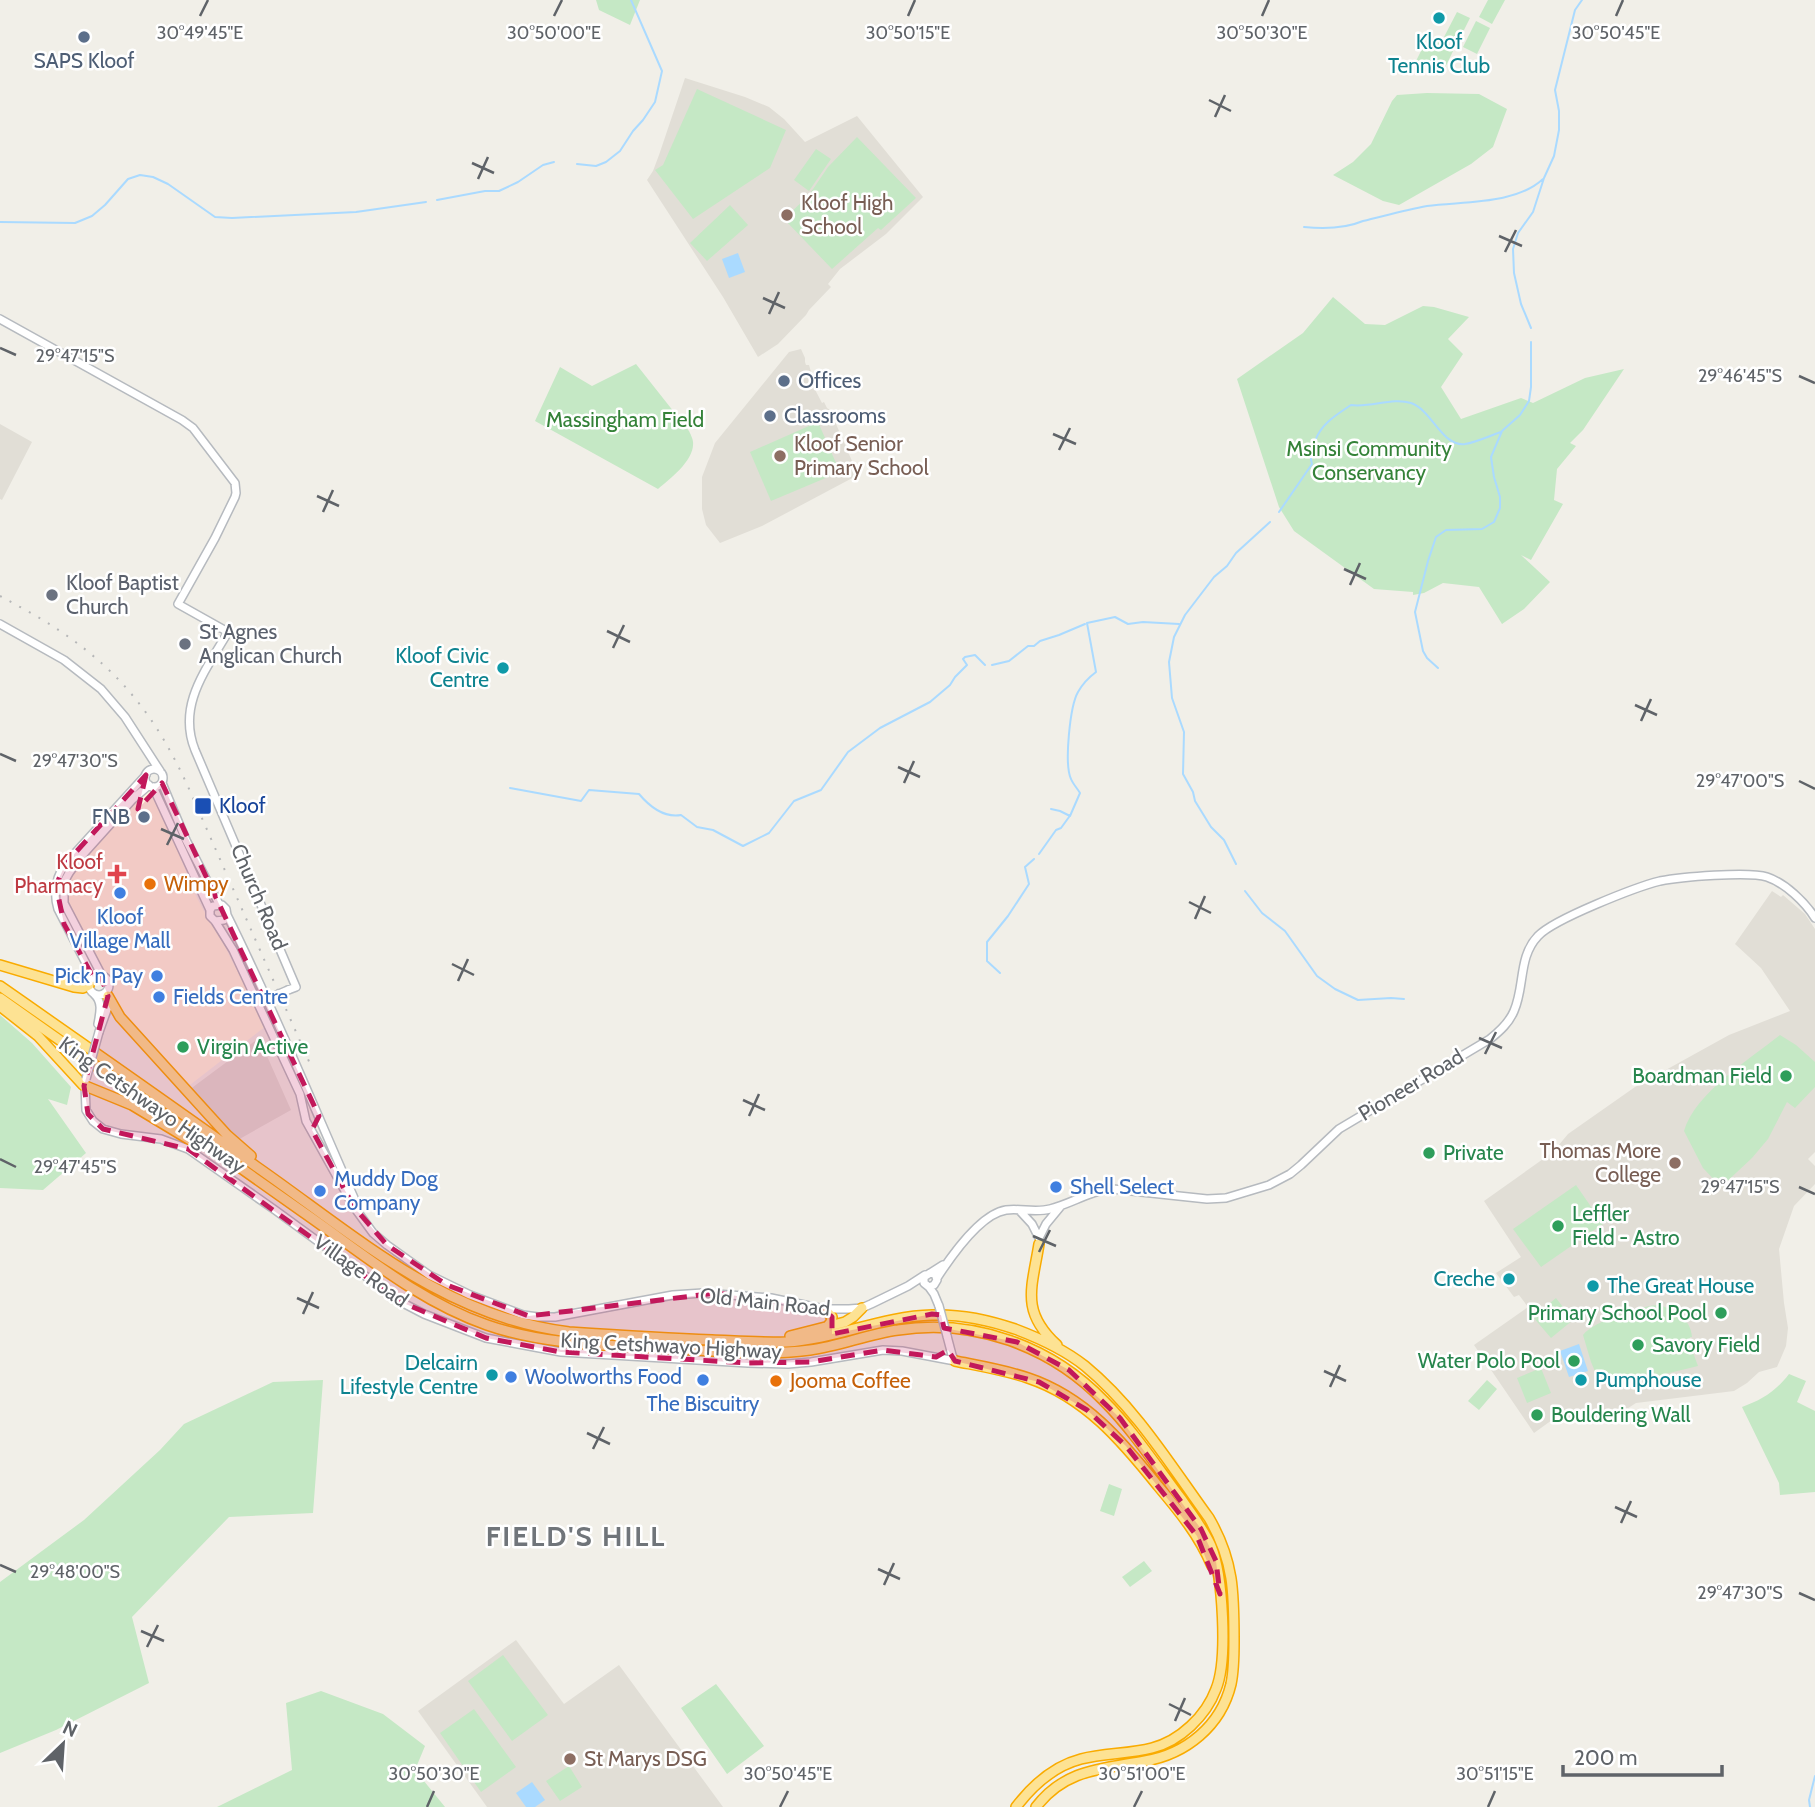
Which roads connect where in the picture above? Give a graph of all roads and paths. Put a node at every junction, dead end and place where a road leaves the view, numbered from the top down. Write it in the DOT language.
graph roads {
  1 [pos="0,319"];
  2 [pos="0,624"];
  3 [pos="216,625"];
  4 [pos="216,652"];
  5 [pos="143,747"];
  6 [pos="160,771"];
  7 [pos="147,773"];
  8 [pos="162,783"];
  9 [pos="151,786"];
  10 [pos="219,904"];
  11 [pos="210,910"];
  12 [pos="226,915"];
  13 [pos="1815,918"];
  14 [pos="215,921"];
  15 [pos="0,965"];
  16 [pos="95,983"];
  17 [pos="0,986"];
  18 [pos="263,991"];
  19 [pos="107,994"];
  20 [pos="274,996"];
  21 [pos="0,998"];
  22 [pos="0,1006"];
  23 [pos="270,1008"];
  24 [pos="99,1032"];
  25 [pos="85,1087"];
  26 [pos="319,1116"];
  27 [pos="308,1124"];
  28 [pos="325,1131"];
  29 [pos="316,1143"];
  30 [pos="227,1160"];
  31 [pos="267,1174"];
  32 [pos="1062,1205"];
  33 [pos="358,1211"];
  34 [pos="1020,1211"];
  35 [pos="1041,1211"];
  36 [pos="1039,1241"];
  37 [pos="930,1280"];
  38 [pos="862,1308"];
  39 [pos="824,1309"];
  40 [pos="932,1314"];
  41 [pos="827,1327"];
  42 [pos="790,1336"];
  43 [pos="947,1339"];
  44 [pos="745,1341"];
  45 [pos="1069,1355"];
  46 [pos="936,1357"];
  47 [pos="955,1360"];
  48 [pos="1220,1594"];
  49 [pos="1016,1807"];
  50 [pos="1035,1807"];
  1 -- 3 [label="main road"];
  2 -- 5 [label="main road"];
  3 -- 4 [label="main road"];
  3 -- 4 [label="main road, Church Road"];
  4 -- 20 [label="main road, Church Road, bridge"];
  5 -- 6 [label="main road"];
  5 -- 7 [label="main road"];
  6 -- 7 [label="main road"];
  6 -- 8 [label="main road"];
  7 -- 9 [label="main road"];
  7 -- 16 [label="main road"];
  8 -- 9 [label="main road"];
  8 -- 10 [label="main road"];
  9 -- 11 [label="main road"];
  9 -- 16 [label="main road"];
  10 -- 11 [label="main road"];
  10 -- 12 [label="main road"];
  11 -- 14 [label="main road"];
  12 -- 14 [label="main road"];
  12 -- 18 [label="main road, Old Main Road"];
  13 -- 32 [label="main road, Pioneer Road"];
  14 -- 27 [label="main road, Old Main Road"];
  15 -- 16 [label="highway"];
  16 -- 19 [label="main road"];
  16 -- 19 [label="main road"];
  16 -- 24 [label="main road"];
  17 -- 31 [label="highway, King Cetshwayo Highway"];
  18 -- 20 [label="main road"];
  18 -- 23 [label="main road, Old Main Road"];
  19 -- 24 [label="main road"];
  19 -- 31 [label="highway"];
  20 -- 23 [label="main road"];
  21 -- 30 [label="highway, King Cetshwayo Highway"];
  22 -- 25 [label="highway"];
  23 -- 26 [label="main road, Old Main Road"];
  24 -- 25 [label="main road, bridge"];
  25 -- 30 [label="highway"];
  25 -- 46 [label="main road, Village Road"];
  26 -- 27 [label="main road"];
  26 -- 28 [label="main road, Old Main Road"];
  27 -- 29 [label="main road, Old Main Road"];
  28 -- 29 [label="main road"];
  28 -- 33 [label="main road, Old Main Road"];
  29 -- 33 [label="main road, Old Main Road"];
  30 -- 48 [label="highway, King Cetshwayo Highway"];
  31 -- 44 [label="highway, King Cetshwayo Highway"];
  32 -- 35 [label="main road, Pioneer Road"];
  32 -- 36 [label="main road"];
  33 -- 39 [label="main road, Old Main Road"];
  34 -- 35 [label="main road, Pioneer Road"];
  34 -- 36 [label="main road"];
  34 -- 37 [label="main road, Old Main Road"];
  35 -- 36 [label="main road"];
  36 -- 45 [label="highway"];
  37 -- 38 [label="main road, Old Main Road"];
  37 -- 43 [label="main road, bridge"];
  38 -- 39 [label="main road, Old Main Road"];
  38 -- 41 [label="highway"];
  39 -- 41 [label="highway"];
  40 -- 42 [label="highway, King Cetshwayo Highway"];
  40 -- 44 [label="highway, King Cetshwayo Highway"];
  40 -- 45 [label="highway, King Cetshwayo Highway"];
  41 -- 42 [label="highway"];
  42 -- 44 [label="highway, King Cetshwayo Highway"];
  43 -- 46 [label="main road"];
  43 -- 47 [label="main road"];
  45 -- 50 [label="highway, King Cetshwayo Highway"];
  46 -- 47 [label="main road, Village Road"];
  47 -- 48 [label="highway"];
  48 -- 49 [label="highway, King Cetshwayo Highway"];
}
